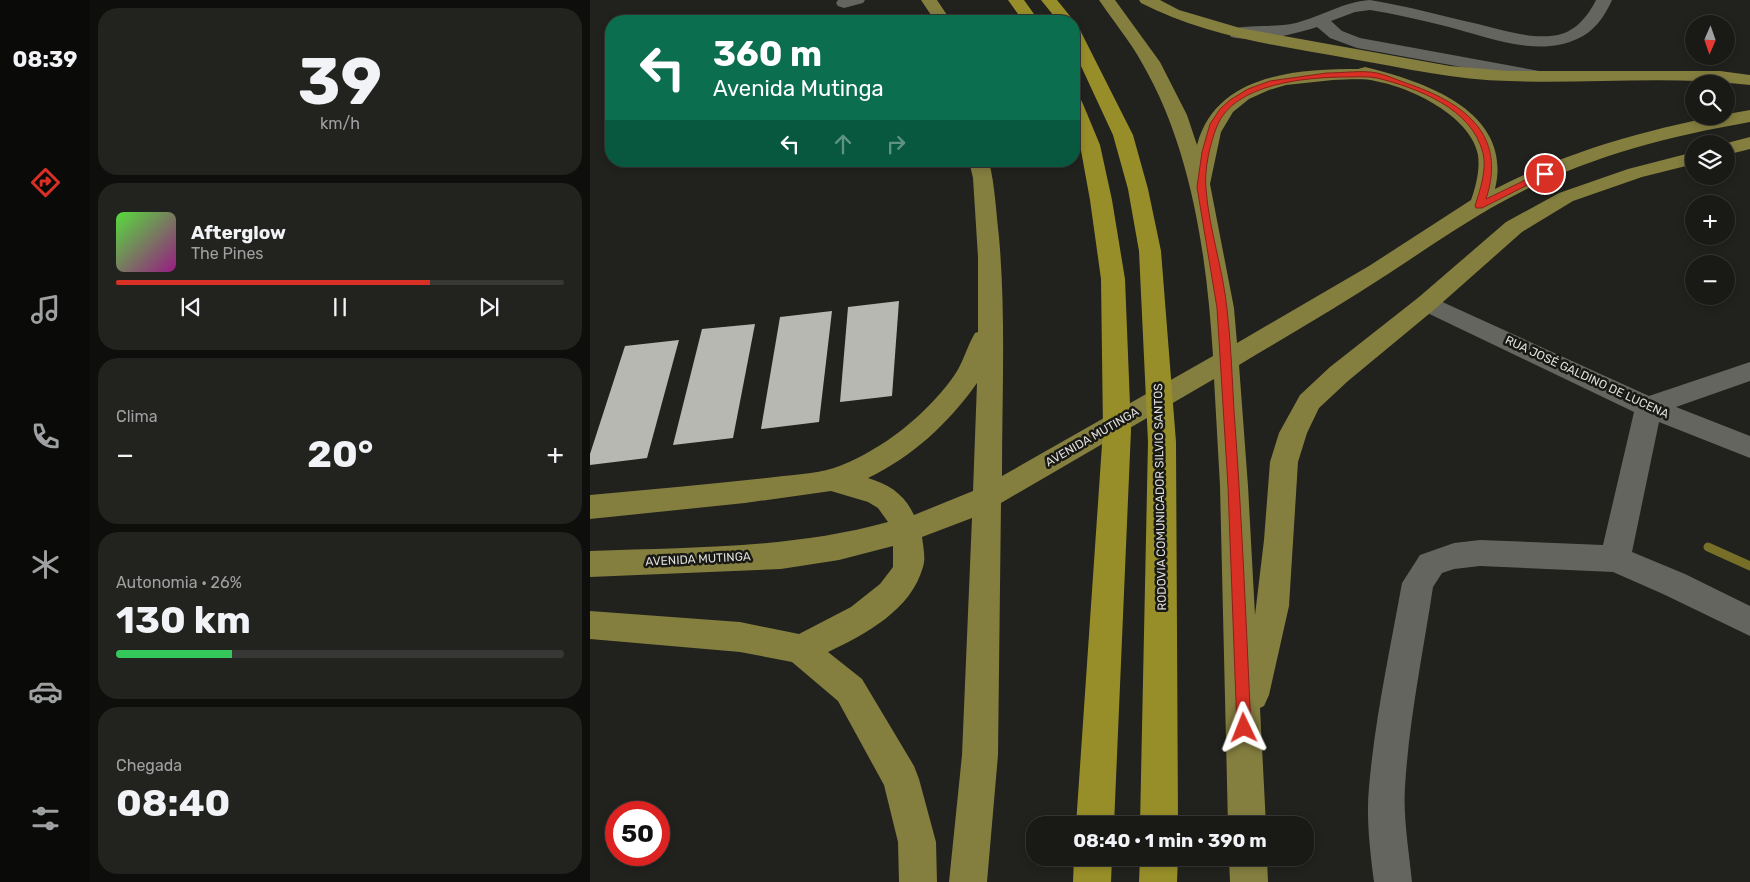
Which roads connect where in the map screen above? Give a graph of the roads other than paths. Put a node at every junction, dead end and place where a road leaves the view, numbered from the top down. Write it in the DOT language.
graph roads {
  1 [pos="913,0"];
  2 [pos="929,0"];
  3 [pos="1016,0"];
  4 [pos="1049,0"];
  5 [pos="1107,0"];
  6 [pos="1134,0"];
  7 [pos="1147,0"];
  8 [pos="1604,0"];
  9 [pos="922,15"];
  10 [pos="940,15"];
  11 [pos="1027,15"];
  12 [pos="1061,15"];
  13 [pos="1321,19"];
  14 [pos="1237,33"];
  15 [pos="1080,46"];
  16 [pos="1375,75"];
  17 [pos="1539,76"];
  18 [pos="1661,76"];
  19 [pos="1750,80"];
  20 [pos="1685,81"];
  21 [pos="1739,103"];
  22 [pos="1080,119"];
  23 [pos="1750,143"];
  24 [pos="1735,147"];
  25 [pos="1685,160"];
  26 [pos="980,167"];
  27 [pos="1201,187"];
  28 [pos="1479,206"];
  29 [pos="1427,303"];
  30 [pos="991,321"];
  31 [pos="1750,371"];
  32 [pos="1648,407"];
  33 [pos="1750,447"];
  34 [pos="831,480"];
  35 [pos="590,507"];
  36 [pos="1615,559"];
  37 [pos="590,564"];
  38 [pos="1750,622"];
  39 [pos="590,625"];
  40 [pos="800,649"];
  41 [pos="1244,728"];
  42 [pos="1096,816"];
  43 [pos="1159,816"];
  44 [pos="1247,816"];
  45 [pos="1093,866"];
  46 [pos="1159,866"];
  47 [pos="1248,866"];
  48 [pos="918,882"];
  49 [pos="968,882"];
  50 [pos="1092,882"];
  51 [pos="1158,882"];
  52 [pos="1249,882"];
  53 [pos="1393,882"];
  1 -- 9 [label="main road"];
  2 -- 10 [label="main road"];
  3 -- 11 [label="highway"];
  4 -- 12 [label="highway"];
  5 -- 27 [label="main road"];
  6 -- 16 [label="main road"];
  7 -- 14 [label="main road"];
  8 -- 13 [label="street"];
  13 -- 14 [label="street"];
  13 -- 17 [label="street"];
  14 -- 17 [label="main road"];
  15 -- 43 [label="highway, RODOVIA COMUNICADOR SILVIO SANTOS"];
  16 -- 27 [label="main road"];
  16 -- 28 [label="main road"];
  17 -- 18 [label="main road"];
  18 -- 19 [label="main road"];
  18 -- 20 [label="main road"];
  21 -- 28 [label="main road, AVENIDA MUTINGA"];
  22 -- 42 [label="highway"];
  23 -- 24 [label="main road"];
  25 -- 29 [label="main road"];
  26 -- 30 [label="main road"];
  27 -- 41 [label="main road"];
  28 -- 37 [label="main road, AVENIDA MUTINGA"];
  29 -- 32 [label="street, RUA JOSÉ GALDINO DE LUCENA"];
  29 -- 41 [label="main road"];
  30 -- 34 [label="main road"];
  30 -- 49 [label="main road"];
  31 -- 32 [label="street"];
  32 -- 33 [label="street, RUA JOSÉ GALDINO DE LUCENA"];
  32 -- 36 [label="street"];
  34 -- 35 [label="main road"];
  34 -- 40 [label="main road"];
  36 -- 38 [label="street"];
  36 -- 53 [label="street"];
  39 -- 40 [label="main road"];
  40 -- 48 [label="main road"];
  41 -- 44 [label="main road"];
  45 -- 50 [label="highway"];
  46 -- 51 [label="highway"];
  47 -- 52 [label="main road"];
}
